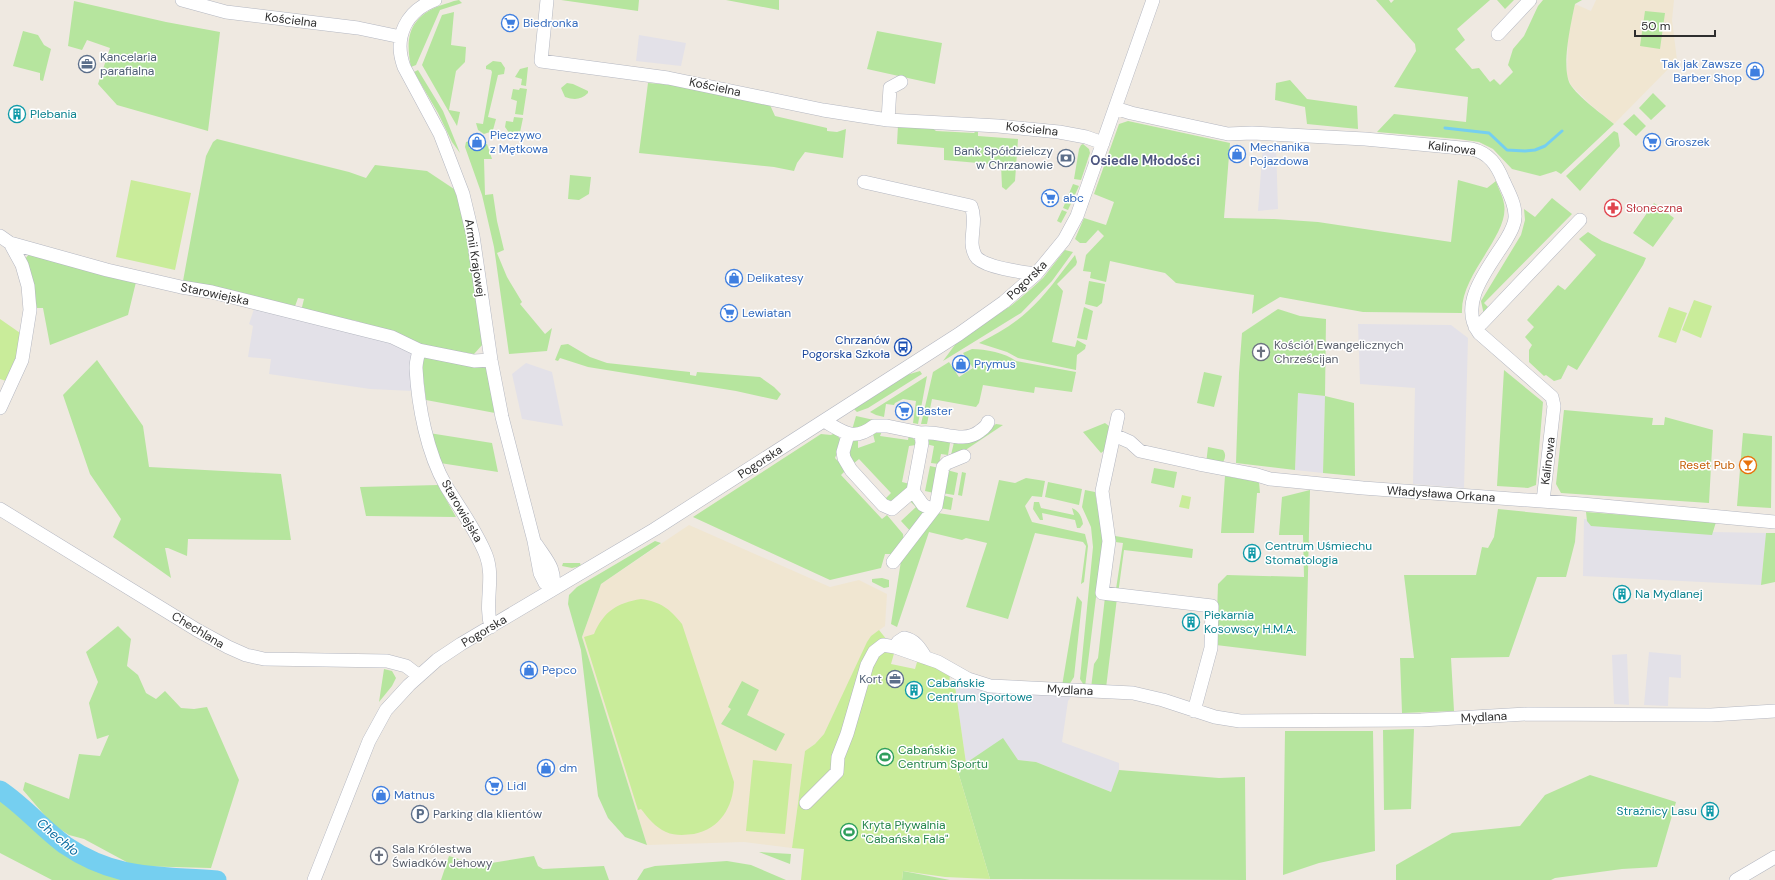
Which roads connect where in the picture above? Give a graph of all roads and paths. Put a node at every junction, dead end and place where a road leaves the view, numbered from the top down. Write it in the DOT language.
graph roads {
  1 [pos="182,0"];
  2 [pos="435,0"];
  3 [pos="547,0"];
  4 [pos="1153,0"];
  5 [pos="1530,0"];
  6 [pos="1498,34"];
  7 [pos="401,37"];
  8 [pos="901,82"];
  9 [pos="1115,108"];
  10 [pos="888,120"];
  11 [pos="1103,144"];
  12 [pos="864,182"];
  13 [pos="1580,220"];
  14 [pos="5,239"];
  15 [pos="1036,274"];
  16 [pos="1475,328"];
  17 [pos="419,350"];
  18 [pos="491,360"];
  19 [pos="0,408"];
  20 [pos="1118,416"];
  21 [pos="824,421"];
  22 [pos="988,422"];
  23 [pos="921,433"];
  24 [pos="848,435"];
  25 [pos="1114,435"];
  26 [pos="964,456"];
  27 [pos="913,491"];
  28 [pos="1543,502"];
  29 [pos="0,509"];
  30 [pos="933,510"];
  31 [pos="1775,522"];
  32 [pos="893,562"];
  33 [pos="553,589"];
  34 [pos="492,627"];
  35 [pos="419,676"];
  36 [pos="1194,711"];
  37 [pos="1775,711"];
  38 [pos="806,803"];
  39 [pos="1775,857"];
  40 [pos="314,880"];
  41 [pos="1736,880"];
  1 -- 7 [label="street, Kościelna"];
  2 -- 7 [label="street, Armii Krajowej"];
  3 -- 10 [label="street, Kościelna"];
  4 -- 9 [label="street, Pogorska"];
  5 -- 6 [label="street"];
  7 -- 18 [label="street, Armii Krajowej"];
  8 -- 10 [label="street"];
  9 -- 11 [label="street, Pogorska"];
  9 -- 16 [label="street, Kalinowa"];
  10 -- 11 [label="street, Kościelna"];
  11 -- 15 [label="street, Pogorska"];
  12 -- 15 [label="street"];
  13 -- 16 [label="street"];
  14 -- 17 [label="street, Starowiejska"];
  14 -- 19 [label="street"];
  15 -- 21 [label="street, Pogorska"];
  16 -- 28 [label="street, Kalinowa"];
  17 -- 18 [label="street, Starowiejska"];
  17 -- 34 [label="street, Starowiejska"];
  18 -- 33 [label="street, Armii Krajowej"];
  20 -- 25 [label="street"];
  21 -- 24 [label="street"];
  21 -- 33 [label="street, Pogorska"];
  22 -- 23 [label="street"];
  23 -- 24 [label="street"];
  23 -- 27 [label="street"];
  24 -- 27 [label="street"];
  25 -- 28 [label="street, Władysława Orkana"];
  25 -- 36 [label="street"];
  26 -- 30 [label="street"];
  27 -- 30 [label="street"];
  28 -- 31 [label="street, Władysława Orkana"];
  29 -- 35 [label="street, Chechlana"];
  30 -- 32 [label="street"];
  33 -- 34 [label="street, Pogorska"];
  34 -- 35 [label="street, Pogorska"];
  35 -- 40 [label="street, Pogorska"];
  36 -- 37 [label="street, Mydlana"];
  36 -- 38 [label="street, Mydlana"];
  39 -- 41 [label="street"];
}
